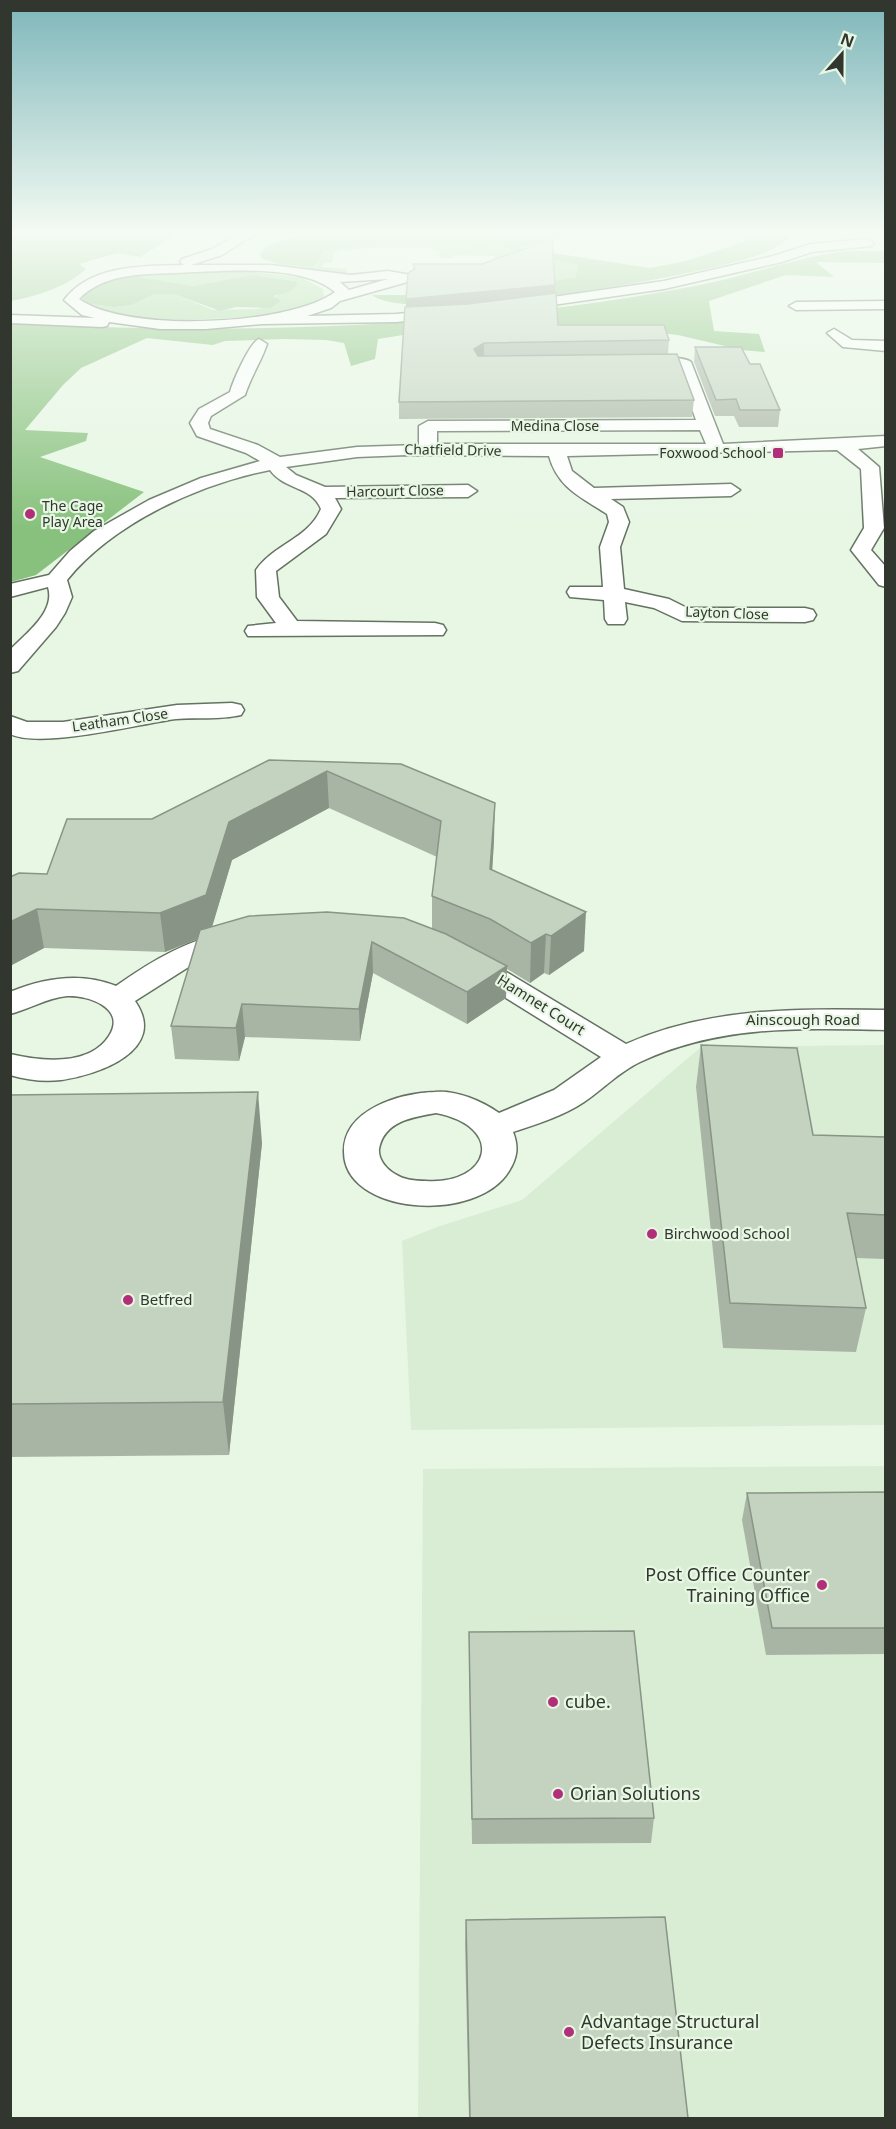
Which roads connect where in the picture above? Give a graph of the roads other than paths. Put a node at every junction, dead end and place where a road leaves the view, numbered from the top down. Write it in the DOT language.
graph roads {
  1 [pos="834,333"];
  2 [pos="240,343"];
  3 [pos="885,346"];
  4 [pos="613,365"];
  5 [pos="705,425"];
  6 [pos="885,441"];
  7 [pos="842,445"];
  8 [pos="428,449"];
  9 [pos="716,449"];
  10 [pos="557,451"];
  11 [pos="275,462"];
  12 [pos="731,489"];
  13 [pos="468,491"];
  14 [pos="322,493"];
  15 [pos="593,494"];
  16 [pos="56,579"];
  17 [pos="885,581"];
  18 [pos="10,591"];
  19 [pos="578,592"];
  20 [pos="615,595"];
  21 [pos="805,615"];
  22 [pos="616,620"];
  23 [pos="291,628"];
  24 [pos="435,630"];
  25 [pos="255,631"];
  26 [pos="10,666"];
  27 [pos="233,710"];
  28 [pos="10,723"];
  29 [pos="265,937"];
  30 [pos="442,950"];
  31 [pos="117,1000"];
  32 [pos="10,1005"];
  33 [pos="885,1020"];
  34 [pos="624,1057"];
  35 [pos="10,1064"];
  36 [pos="494,1127"];
  1 -- 3 [label="street"];
  2 -- 11 [label="street, Harcourt Close"];
  4 -- 5 [label="street"];
  5 -- 8 [label="street, Medina Close"];
  5 -- 9 [label="street"];
  6 -- 7 [label="street, Chatfield Drive"];
  7 -- 9 [label="street, Chatfield Drive"];
  7 -- 17 [label="street"];
  8 -- 10 [label="street, Chatfield Drive"];
  8 -- 11 [label="street, Chatfield Drive"];
  9 -- 10 [label="street, Chatfield Drive"];
  10 -- 15 [label="street"];
  11 -- 14 [label="street, Harcourt Close"];
  11 -- 16 [label="street, Chatfield Drive"];
  12 -- 15 [label="street"];
  13 -- 14 [label="street, Harcourt Close"];
  14 -- 23 [label="street, Harcourt Close"];
  15 -- 20 [label="street"];
  16 -- 18 [label="street"];
  16 -- 26 [label="street"];
  19 -- 20 [label="street, Layton Close"];
  20 -- 21 [label="street, Layton Close"];
  20 -- 22 [label="street"];
  23 -- 24 [label="street"];
  23 -- 25 [label="street"];
  27 -- 28 [label="street, Leatham Close"];
  29 -- 31 [label="street"];
  30 -- 34 [label="street, Hamnet Court"];
  31 -- 32 [label="street"];
  31 -- 35 [label="street"];
  33 -- 34 [label="street, Ainscough Road"];
  34 -- 36 [label="street, Ainscough Road"];
}
